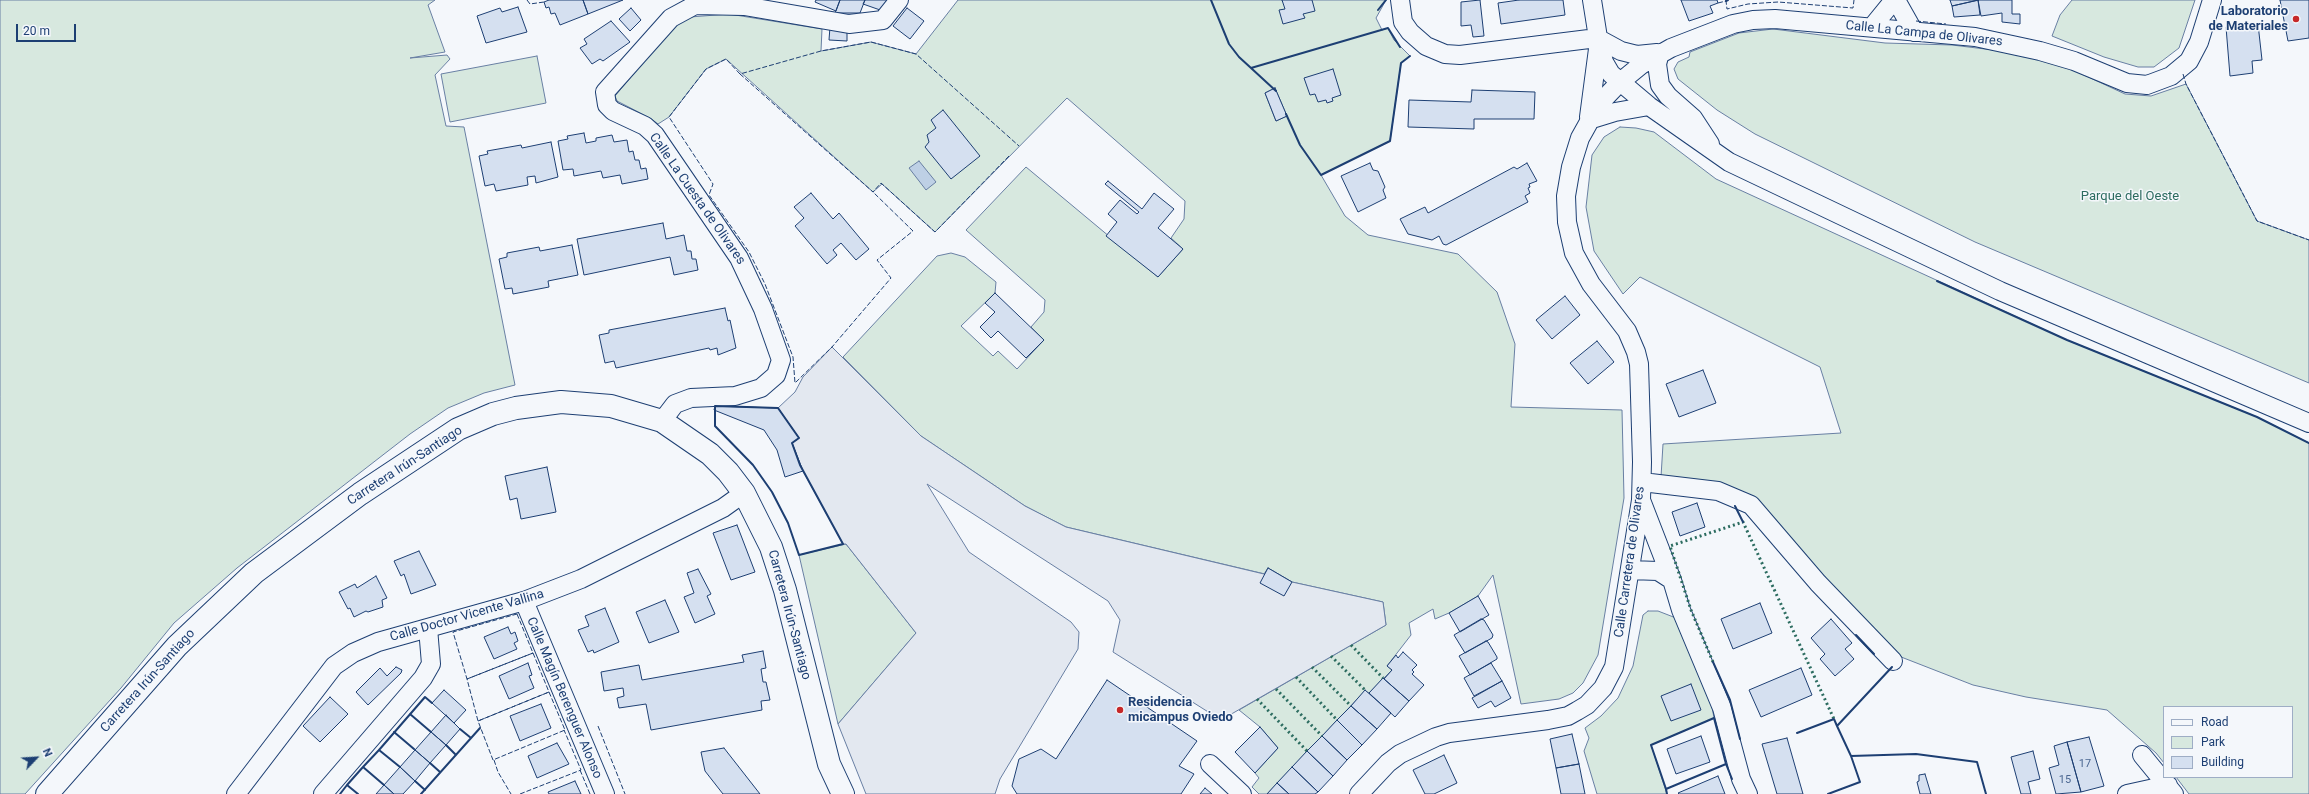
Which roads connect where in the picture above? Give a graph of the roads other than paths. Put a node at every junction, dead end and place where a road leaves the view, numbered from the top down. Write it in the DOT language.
graph roads {
  1 [pos="899,0"];
  2 [pos="1400,0"];
  3 [pos="1592,0"];
  4 [pos="1895,0"];
  5 [pos="2212,0"];
  6 [pos="1872,27"];
  7 [pos="1914,32"];
  8 [pos="1598,41"];
  9 [pos="1660,53"];
  10 [pos="1619,83"];
  11 [pos="1649,106"];
  12 [pos="1589,120"];
  13 [pos="1716,154"];
  14 [pos="662,421"];
  15 [pos="2309,423"];
  16 [pos="1642,482"];
  17 [pos="744,493"];
  18 [pos="1641,500"];
  19 [pos="1630,570"];
  20 [pos="1672,580"];
  21 [pos="524,601"];
  22 [pos="428,628"];
  23 [pos="1893,661"];
  24 [pos="2142,755"];
  25 [pos="1210,764"];
  26 [pos="2171,789"];
  27 [pos="47,794"];
  28 [pos="236,794"];
  29 [pos="323,794"];
  30 [pos="605,794"];
  31 [pos="843,794"];
  32 [pos="1242,794"];
  33 [pos="1359,794"];
  34 [pos="1748,794"];
  35 [pos="2127,794"];
  1 -- 14 [label="street, Calle La Cuesta de Olivares"];
  2 -- 8 [label="street"];
  3 -- 8 [label="street"];
  4 -- 6 [label="street"];
  4 -- 7 [label="street"];
  5 -- 7 [label="street, Calle La Campa de Olivares"];
  6 -- 7 [label="street, Calle La Campa de Olivares"];
  6 -- 9 [label="street, Calle La Campa de Olivares"];
  8 -- 9 [label="street"];
  8 -- 10 [label="street"];
  8 -- 12 [label="street"];
  9 -- 10 [label="street, Calle La Campa de Olivares"];
  9 -- 13 [label="street"];
  10 -- 11 [label="street"];
  10 -- 12 [label="street, Calle Carretera de Olivares"];
  11 -- 12 [label="street"];
  11 -- 13 [label="street"];
  12 -- 16 [label="street, Calle Carretera de Olivares"];
  13 -- 15 [label="street"];
  14 -- 17 [label="highway, Carretera Irún-Santiago"];
  14 -- 27 [label="highway, Carretera Irún-Santiago"];
  16 -- 18 [label="street, Calle Carretera de Olivares"];
  16 -- 23 [label="street"];
  17 -- 21 [label="street, Calle Doctor Vicente Vallina"];
  17 -- 31 [label="highway, Carretera Irún-Santiago"];
  18 -- 19 [label="street, Calle Carretera de Olivares"];
  18 -- 20 [label="street"];
  19 -- 20 [label="street"];
  19 -- 33 [label="street, Calle Carretera de Olivares"];
  20 -- 34 [label="street"];
  21 -- 22 [label="street, Calle Doctor Vicente Vallina"];
  21 -- 30 [label="street, Calle Magín Berenguer Alonso"];
  22 -- 28 [label="street, Calle Doctor Vicente Vallina"];
  22 -- 29 [label="street"];
  24 -- 26 [label="street"];
  25 -- 32 [label="street"];
  26 -- 35 [label="street"];
}
